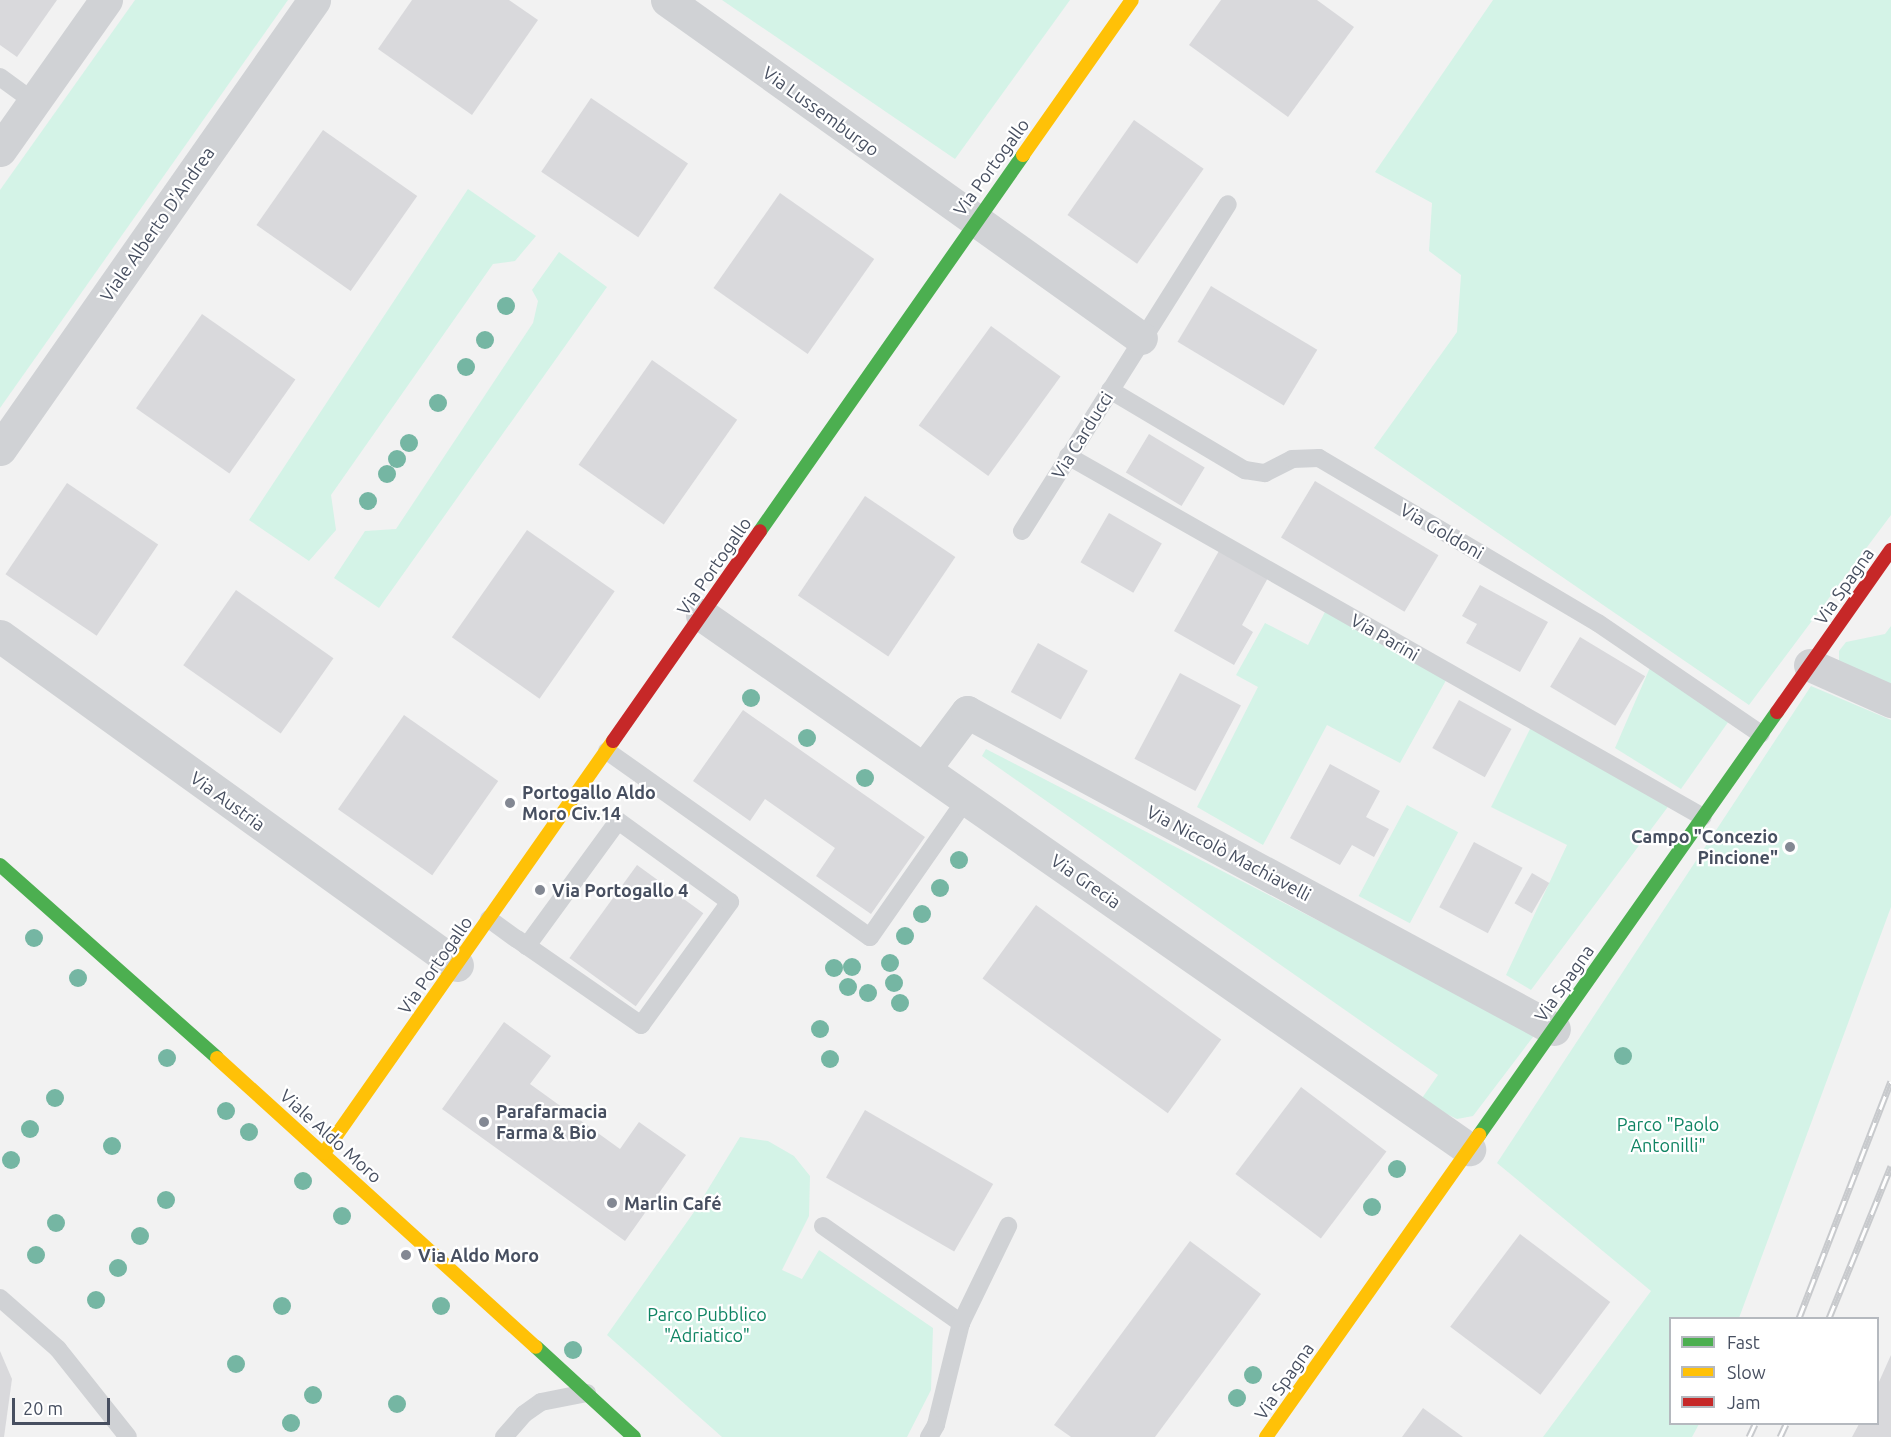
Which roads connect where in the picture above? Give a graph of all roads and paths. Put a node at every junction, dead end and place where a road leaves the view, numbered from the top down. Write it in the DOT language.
graph roads {
  1 [pos="105,0"];
  2 [pos="314,0"];
  3 [pos="667,0"];
  4 [pos="1132,0"];
  5 [pos="0,77"];
  6 [pos="34,102"];
  7 [pos="2,142"];
  8 [pos="1228,204"];
  9 [pos="975,221"];
  10 [pos="1147,329"];
  11 [pos="1110,390"];
  12 [pos="0,449"];
  13 [pos="1068,456"];
  14 [pos="1022,531"];
  15 [pos="1891,550"];
  16 [pos="702,615"];
  17 [pos="0,636"];
  18 [pos="1810,665"];
  19 [pos="1891,701"];
  20 [pos="1761,734"];
  21 [pos="607,751"];
  22 [pos="925,768"];
  23 [pos="968,798"];
  24 [pos="1703,817"];
  25 [pos="0,865"];
  26 [pos="489,919"];
  27 [pos="527,946"];
  28 [pos="457,965"];
  29 [pos="1554,1029"];
  30 [pos="1469,1149"];
  31 [pos="324,1153"];
  32 [pos="823,1226"];
  33 [pos="1008,1226"];
  34 [pos="0,1298"];
  35 [pos="961,1323"];
  36 [pos="587,1393"];
  37 [pos="128,1437"];
  38 [pos="504,1437"];
  39 [pos="634,1437"];
  40 [pos="929,1437"];
  41 [pos="1266,1437"];
  1 -- 6 [label="street"];
  2 -- 12 [label="street, Viale Alberto D'Andrea"];
  3 -- 9 [label="street, Via Lussemburgo"];
  4 -- 9 [label="street, Via Portogallo"];
  5 -- 6 [label="lane"];
  6 -- 7 [label="street"];
  8 -- 10 [label="lane, Via Carducci"];
  9 -- 10 [label="street"];
  9 -- 16 [label="street, Via Portogallo"];
  10 -- 11 [label="lane, Via Carducci"];
  11 -- 13 [label="lane, Via Carducci"];
  11 -- 20 [label="lane, Via Goldoni"];
  13 -- 14 [label="lane, Via Carducci"];
  13 -- 24 [label="lane, Via Parini"];
  15 -- 18 [label="street, Via Spagna"];
  16 -- 21 [label="street, Via Portogallo"];
  16 -- 22 [label="street, Via Grecia"];
  17 -- 28 [label="street, Via Austria"];
  18 -- 19 [label="street"];
  18 -- 20 [label="street, Via Spagna"];
  20 -- 24 [label="street, Via Spagna"];
  21 -- 23 [label="lane"];
  21 -- 26 [label="street, Via Portogallo"];
  22 -- 23 [label="street, Via Grecia"];
  22 -- 29 [label="street, Via Niccolò Machiavelli"];
  23 -- 30 [label="street, Via Grecia"];
  24 -- 29 [label="street, Via Spagna"];
  25 -- 31 [label="street, Viale Aldo Moro"];
  26 -- 27 [label="lane"];
  26 -- 28 [label="street, Via Portogallo"];
  27 -- 27 [label="lane"];
  28 -- 31 [label="street, Via Portogallo"];
  29 -- 30 [label="street, Via Spagna"];
  30 -- 41 [label="street, Via Spagna"];
  31 -- 36 [label="street, Viale Aldo Moro"];
  32 -- 35 [label="lane"];
  33 -- 35 [label="lane"];
  34 -- 37 [label="lane"];
  35 -- 40 [label="lane"];
  36 -- 38 [label="lane"];
  36 -- 39 [label="street, Viale Aldo Moro"];
}
